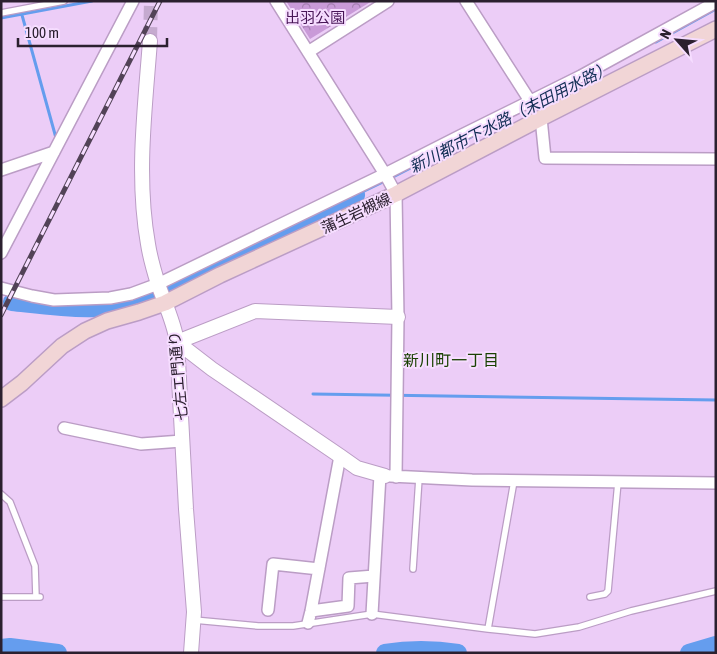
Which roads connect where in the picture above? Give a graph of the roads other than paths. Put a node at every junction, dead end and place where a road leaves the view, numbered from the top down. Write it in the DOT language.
graph roads {
  1 [pos="64,1"];
  2 [pos="133,1"];
  3 [pos="276,1"];
  4 [pos="388,1"];
  5 [pos="466,1"];
  6 [pos="716,2"];
  7 [pos="1,13"];
  8 [pos="716,29"];
  9 [pos="150,41"];
  10 [pos="308,52"];
  11 [pos="530,101"];
  12 [pos="541,118"];
  13 [pos="54,152"];
  14 [pos="716,159"];
  15 [pos="1,170"];
  16 [pos="385,174"];
  17 [pos="396,194"];
  18 [pos="1,252"];
  19 [pos="158,284"];
  20 [pos="1,288"];
  21 [pos="165,303"];
  22 [pos="398,318"];
  23 [pos="177,342"];
  24 [pos="1,399"];
  25 [pos="64,428"];
  26 [pos="182,440"];
  27 [pos="340,456"];
  28 [pos="387,476"];
  29 [pos="419,478"];
  30 [pos="514,481"];
  31 [pos="618,482"];
  32 [pos="716,483"];
  33 [pos="1,494"];
  34 [pos="319,569"];
  35 [pos="413,569"];
  36 [pos="374,576"];
  37 [pos="716,591"];
  38 [pos="1,597"];
  39 [pos="590,597"];
  40 [pos="268,610"];
  41 [pos="311,611"];
  42 [pos="372,614"];
  43 [pos="194,622"];
  44 [pos="308,623"];
  45 [pos="488,629"];
  46 [pos="191,653"];
  1 -- 7 [label="lane"];
  2 -- 13 [label="street"];
  3 -- 10 [label="street"];
  4 -- 10 [label="street"];
  5 -- 11 [label="street"];
  6 -- 11 [label="street"];
  8 -- 12 [label="main road, 蒲生岩槻線"];
  9 -- 19 [label="street, 七左エ門通り"];
  10 -- 16 [label="street"];
  11 -- 16 [label="street"];
  12 -- 14 [label="street"];
  12 -- 17 [label="main road, 蒲生岩槻線"];
  13 -- 15 [label="street"];
  13 -- 18 [label="street"];
  16 -- 17 [label="street"];
  16 -- 19 [label="street"];
  17 -- 21 [label="main road, 蒲生岩槻線"];
  17 -- 22 [label="street"];
  19 -- 20 [label="street"];
  19 -- 21 [label="street, 七左エ門通り"];
  21 -- 23 [label="street, 七左エ門通り"];
  21 -- 24 [label="main road, 蒲生岩槻線"];
  22 -- 23 [label="street"];
  22 -- 28 [label="street"];
  23 -- 26 [label="street, 七左エ門通り"];
  23 -- 27 [label="street"];
  25 -- 26 [label="street"];
  26 -- 43 [label="street, 七左エ門通り"];
  27 -- 28 [label="street"];
  27 -- 34 [label="street"];
  28 -- 29 [label="street"];
  28 -- 36 [label="street"];
  29 -- 30 [label="street"];
  29 -- 35 [label="lane"];
  30 -- 31 [label="street"];
  30 -- 45 [label="lane"];
  31 -- 32 [label="street"];
  31 -- 39 [label="lane"];
  33 -- 38 [label="lane"];
  34 -- 40 [label="street"];
  34 -- 41 [label="street"];
  36 -- 41 [label="street"];
  36 -- 42 [label="street"];
  37 -- 45 [label="lane"];
  41 -- 44 [label="street"];
  42 -- 44 [label="lane"];
  42 -- 45 [label="lane"];
  43 -- 44 [label="lane"];
  43 -- 46 [label="street, 七左エ門通り"];
}
